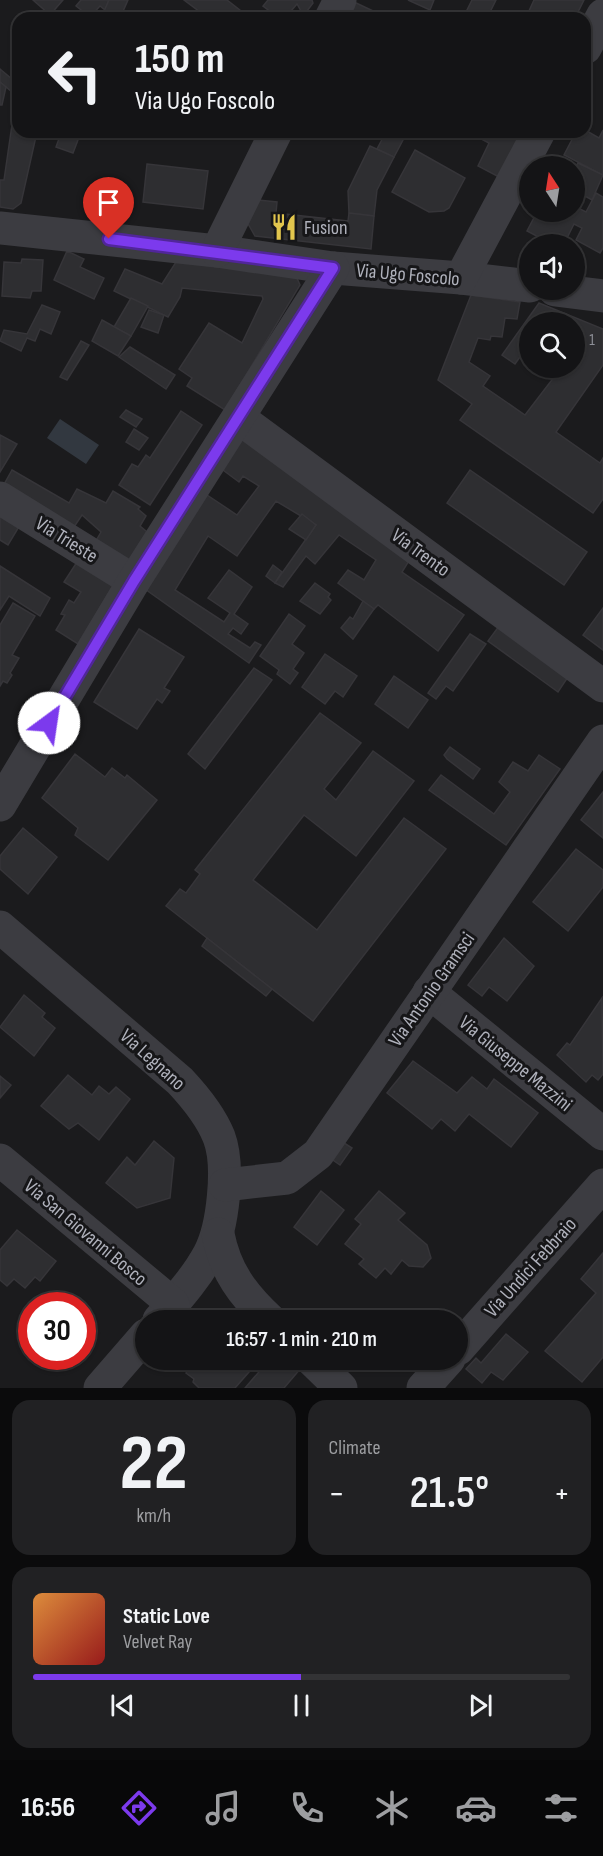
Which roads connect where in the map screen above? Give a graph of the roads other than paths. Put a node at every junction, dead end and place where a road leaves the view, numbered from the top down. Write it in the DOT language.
graph roads {
  1 [pos="603,15"];
  2 [pos="591,37"];
  3 [pos="273,138"];
  4 [pos="536,138"];
  5 [pos="0,228"];
  6 [pos="217,251"];
  7 [pos="333,268"];
  8 [pos="461,278"];
  9 [pos="519,285"];
  10 [pos="585,294"];
  11 [pos="603,296"];
  12 [pos="239,418"];
  13 [pos="0,498"];
  14 [pos="134,581"];
  15 [pos="603,686"];
  16 [pos="603,741"];
  17 [pos="0,805"];
  18 [pos="0,927"];
  19 [pos="429,992"];
  20 [pos="603,1134"];
  21 [pos="0,1160"];
  22 [pos="225,1185"];
  23 [pos="603,1185"];
  24 [pos="218,1234"];
  25 [pos="164,1310"];
  26 [pos="168,1310"];
  27 [pos="260,1310"];
  28 [pos="468,1338"];
  29 [pos="135,1348"];
  30 [pos="322,1370"];
  31 [pos="439,1370"];
  32 [pos="100,1388"];
  33 [pos="341,1388"];
  34 [pos="423,1388"];
  1 -- 2 [label="street"];
  3 -- 6 [label="street"];
  4 -- 8 [label="street"];
  5 -- 6 [label="street, Via Ugo Foscolo"];
  6 -- 7 [label="street, Via Ugo Foscolo"];
  7 -- 8 [label="street, Via Ugo Foscolo"];
  7 -- 12 [label="street"];
  8 -- 9 [label="street, Via Ugo Foscolo"];
  10 -- 11 [label="street"];
  12 -- 14 [label="street"];
  12 -- 15 [label="street, Via Trento"];
  13 -- 14 [label="street, Via Trieste"];
  14 -- 17 [label="street"];
  16 -- 19 [label="street, Via Antonio Gramsci"];
  18 -- 22 [label="street, Via Legnano"];
  19 -- 20 [label="street, Via Giuseppe Mazzini"];
  19 -- 22 [label="street, Via Antonio Gramsci"];
  21 -- 25 [label="street, Via San Giovanni Bosco"];
  22 -- 24 [label="street, Via Legnano"];
  23 -- 28 [label="street, Via Undici Febbraio"];
  24 -- 26 [label="street"];
  24 -- 27 [label="street"];
  29 -- 32 [label="street"];
  30 -- 33 [label="street"];
  31 -- 34 [label="street"];
}
